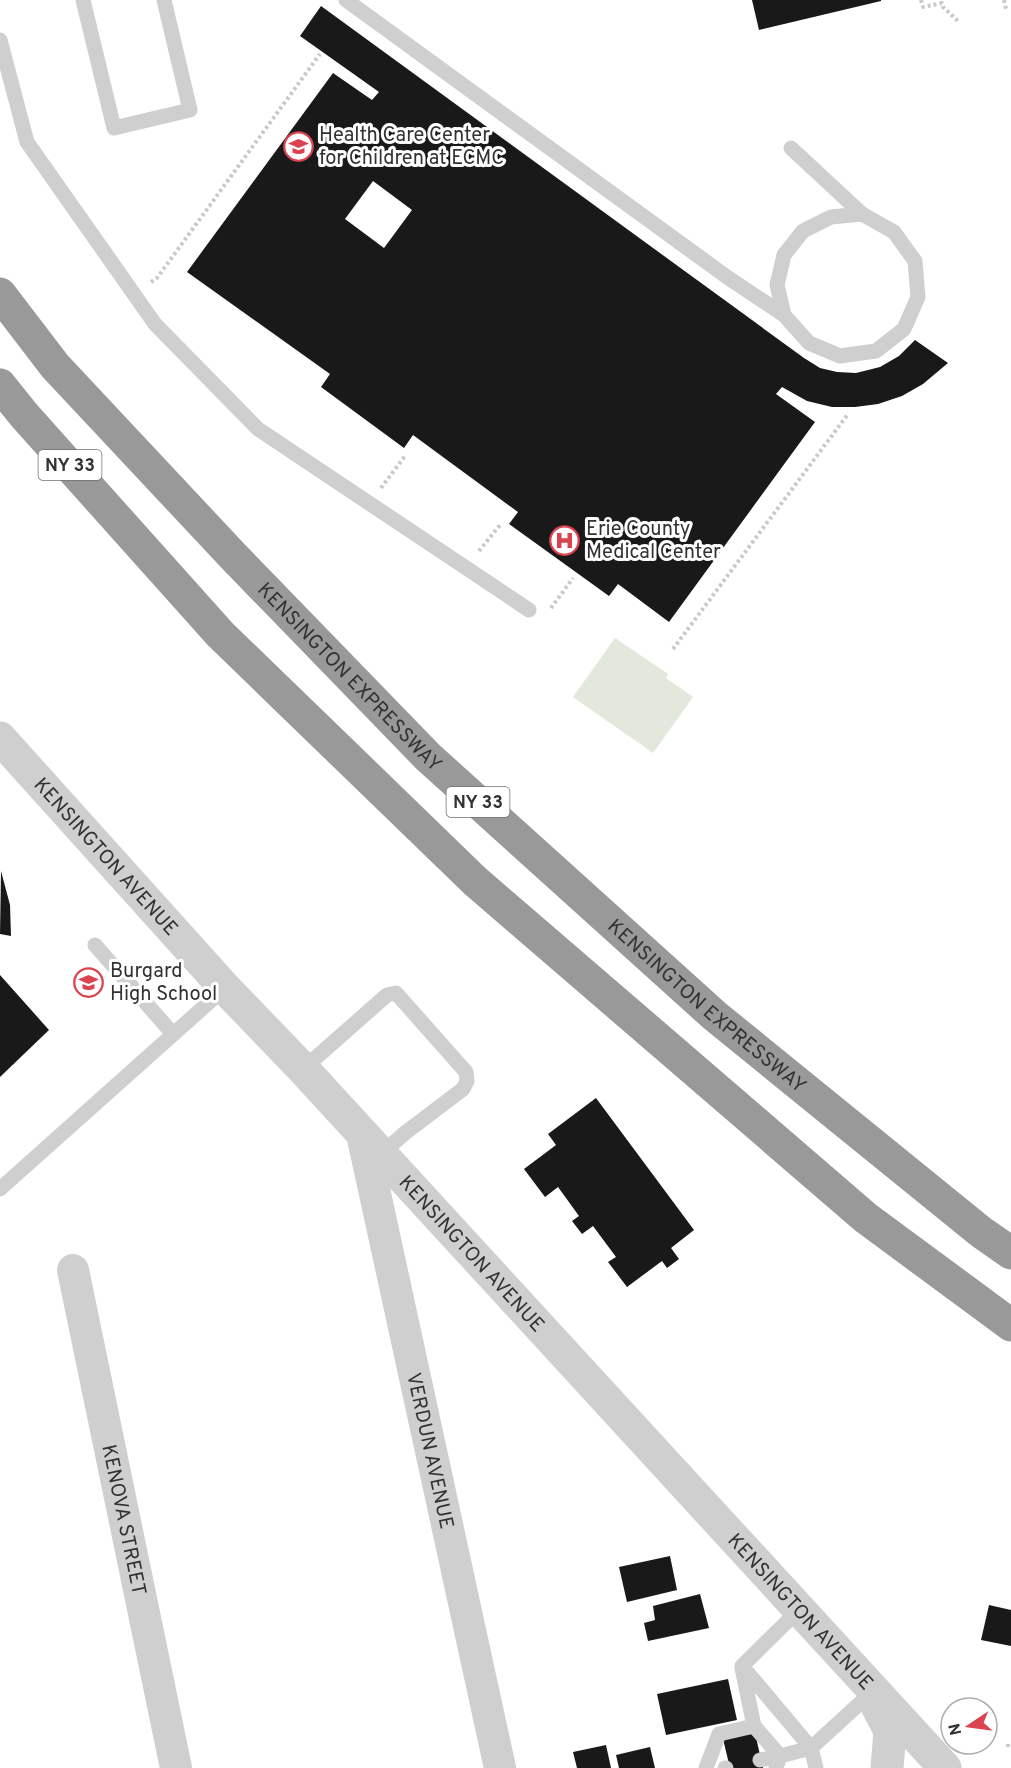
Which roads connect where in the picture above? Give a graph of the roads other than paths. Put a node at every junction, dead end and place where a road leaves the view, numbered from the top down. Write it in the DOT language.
graph roads {
  1 [pos="83,0"];
  2 [pos="164,0"];
  3 [pos="346,0"];
  4 [pos="366,6"];
  5 [pos="0,40"];
  6 [pos="791,148"];
  7 [pos="862,214"];
  8 [pos="0,294"];
  9 [pos="784,315"];
  10 [pos="0,385"];
  11 [pos="529,610"];
  12 [pos="0,738"];
  13 [pos="95,945"];
  14 [pos="225,988"];
  15 [pos="174,1034"];
  16 [pos="303,1069"];
  17 [pos="372,1144"];
  18 [pos="0,1189"];
  19 [pos="1011,1253"];
  20 [pos="73,1270"];
  21 [pos="1011,1325"];
  22 [pos="799,1610"];
  23 [pos="742,1666"];
  24 [pos="865,1686"];
  25 [pos="754,1726"];
  26 [pos="811,1748"];
  27 [pos="759,1760"];
  28 [pos="778,1762"];
  29 [pos="176,1768"];
  30 [pos="500,1768"];
  31 [pos="706,1768"];
  32 [pos="816,1768"];
  33 [pos="887,1768"];
  34 [pos="945,1768"];
  1 -- 2 [label="lane"];
  3 -- 4 [label="lane"];
  4 -- 9 [label="lane"];
  5 -- 11 [label="lane"];
  6 -- 7 [label="lane"];
  7 -- 9 [label="lane"];
  7 -- 9 [label="lane"];
  8 -- 19 [label="highway, KENSINGTON EXPRESSWAY / NY 33"];
  10 -- 21 [label="highway, NY 33"];
  12 -- 14 [label="street, KENSINGTON AVENUE"];
  13 -- 15 [label="lane"];
  14 -- 15 [label="lane"];
  14 -- 16 [label="street, KENSINGTON AVENUE"];
  15 -- 18 [label="lane"];
  16 -- 17 [label="street, KENSINGTON AVENUE"];
  16 -- 17 [label="lane"];
  17 -- 22 [label="street, KENSINGTON AVENUE"];
  17 -- 30 [label="street, VERDUN AVENUE"];
  20 -- 29 [label="street, KENOVA STREET"];
  22 -- 23 [label="lane"];
  22 -- 24 [label="street, KENSINGTON AVENUE"];
  23 -- 25 [label="lane"];
  23 -- 26 [label="lane"];
  24 -- 26 [label="lane"];
  24 -- 33 [label="street"];
  24 -- 34 [label="street, KENSINGTON AVENUE"];
  25 -- 28 [label="lane"];
  25 -- 31 [label="lane"];
  26 -- 28 [label="lane"];
  26 -- 32 [label="lane"];
  27 -- 28 [label="lane"];
}
